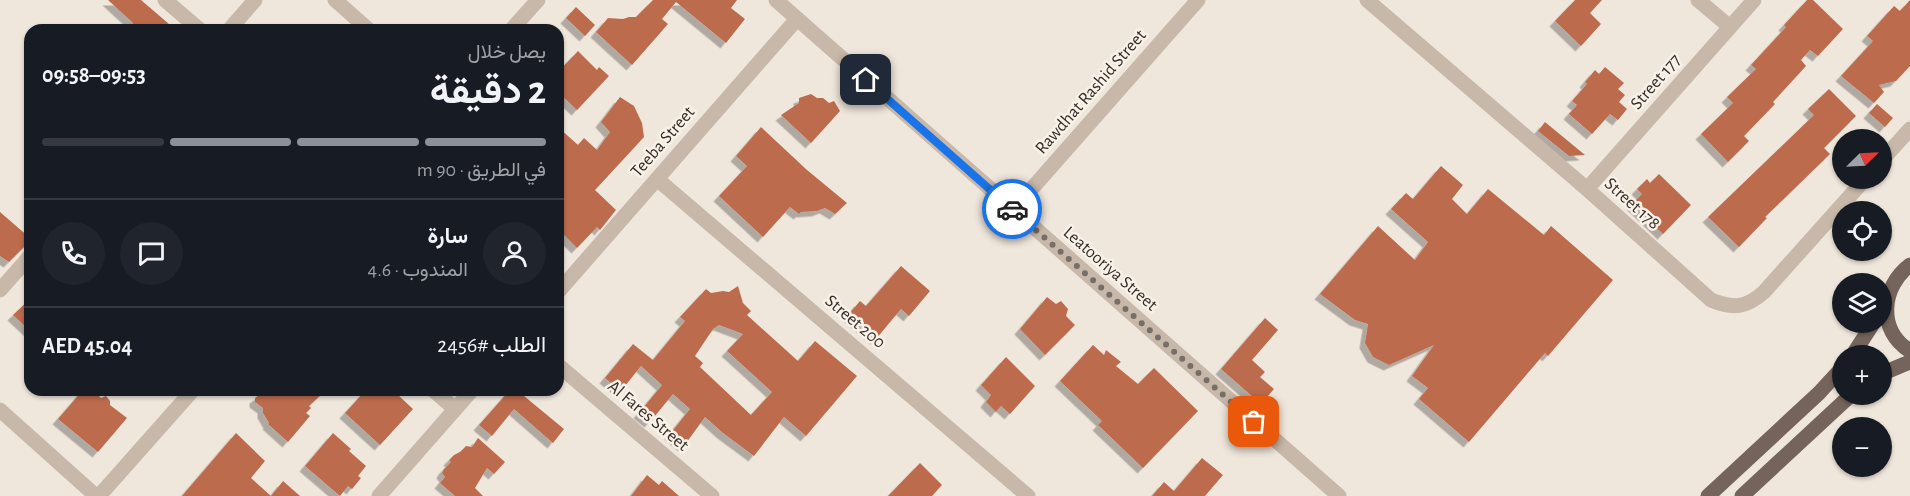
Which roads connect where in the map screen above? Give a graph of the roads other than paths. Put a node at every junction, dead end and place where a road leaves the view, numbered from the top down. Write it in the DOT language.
graph roads {
  1 [pos="165,0"];
  2 [pos="255,0"];
  3 [pos="335,0"];
  4 [pos="538,0"];
  5 [pos="776,0"];
  6 [pos="1198,0"];
  7 [pos="1367,0"];
  8 [pos="1698,0"];
  9 [pos="1754,0"];
  10 [pos="797,19"];
  11 [pos="193,24"];
  12 [pos="234,24"];
  13 [pos="362,24"];
  14 [pos="516,24"];
  15 [pos="1730,27"];
  16 [pos="1910,129"];
  17 [pos="1892,149"];
  18 [pos="657,179"];
  19 [pos="1587,189"];
  20 [pos="1856,189"];
  21 [pos="1013,210"];
  22 [pos="24,263"];
  23 [pos="1910,265"];
  24 [pos="564,285"];
  25 [pos="1892,285"];
  26 [pos="0,290"];
  27 [pos="1892,329"];
  28 [pos="1910,351"];
  29 [pos="1910,362"];
  30 [pos="1892,369"];
  31 [pos="564,370"];
  32 [pos="1832,379"];
  33 [pos="188,396"];
  34 [pos="440,396"];
  35 [pos="467,396"];
  36 [pos="1840,405"];
  37 [pos="455,409"];
  38 [pos="0,410"];
  39 [pos="387,493"];
  40 [pos="1329,493"];
  41 [pos="98,496"];
  42 [pos="712,496"];
  43 [pos="1028,496"];
  44 [pos="1708,496"];
  45 [pos="1742,496"];
  1 -- 11 [label="street"];
  2 -- 12 [label="street"];
  3 -- 13 [label="street"];
  4 -- 14 [label="street"];
  5 -- 10 [label="street, Leatooriya Street"];
  6 -- 21 [label="street, Rawdhat Rashid Street"];
  7 -- 19 [label="street, Street 178"];
  8 -- 15 [label="street"];
  9 -- 15 [label="street, Street 177"];
  10 -- 18 [label="street, Teeba Street"];
  10 -- 21 [label="street, Leatooriya Street"];
  15 -- 19 [label="street, Street 177"];
  16 -- 17 [label="street"];
  18 -- 24 [label="street, Teeba Street"];
  18 -- 43 [label="street, Street 200"];
  19 -- 20 [label="street, Street 178"];
  21 -- 40 [label="street, Leatooriya Street"];
  22 -- 26 [label="street"];
  23 -- 25 [label="main road"];
  27 -- 28 [label="main road"];
  29 -- 30 [label="main road"];
  31 -- 42 [label="street, Al Fares Street"];
  32 -- 44 [label="main road"];
  33 -- 41 [label="street"];
  34 -- 37 [label="street"];
  35 -- 37 [label="street"];
  36 -- 45 [label="main road"];
  37 -- 39 [label="street"];
  38 -- 41 [label="street"];
}
